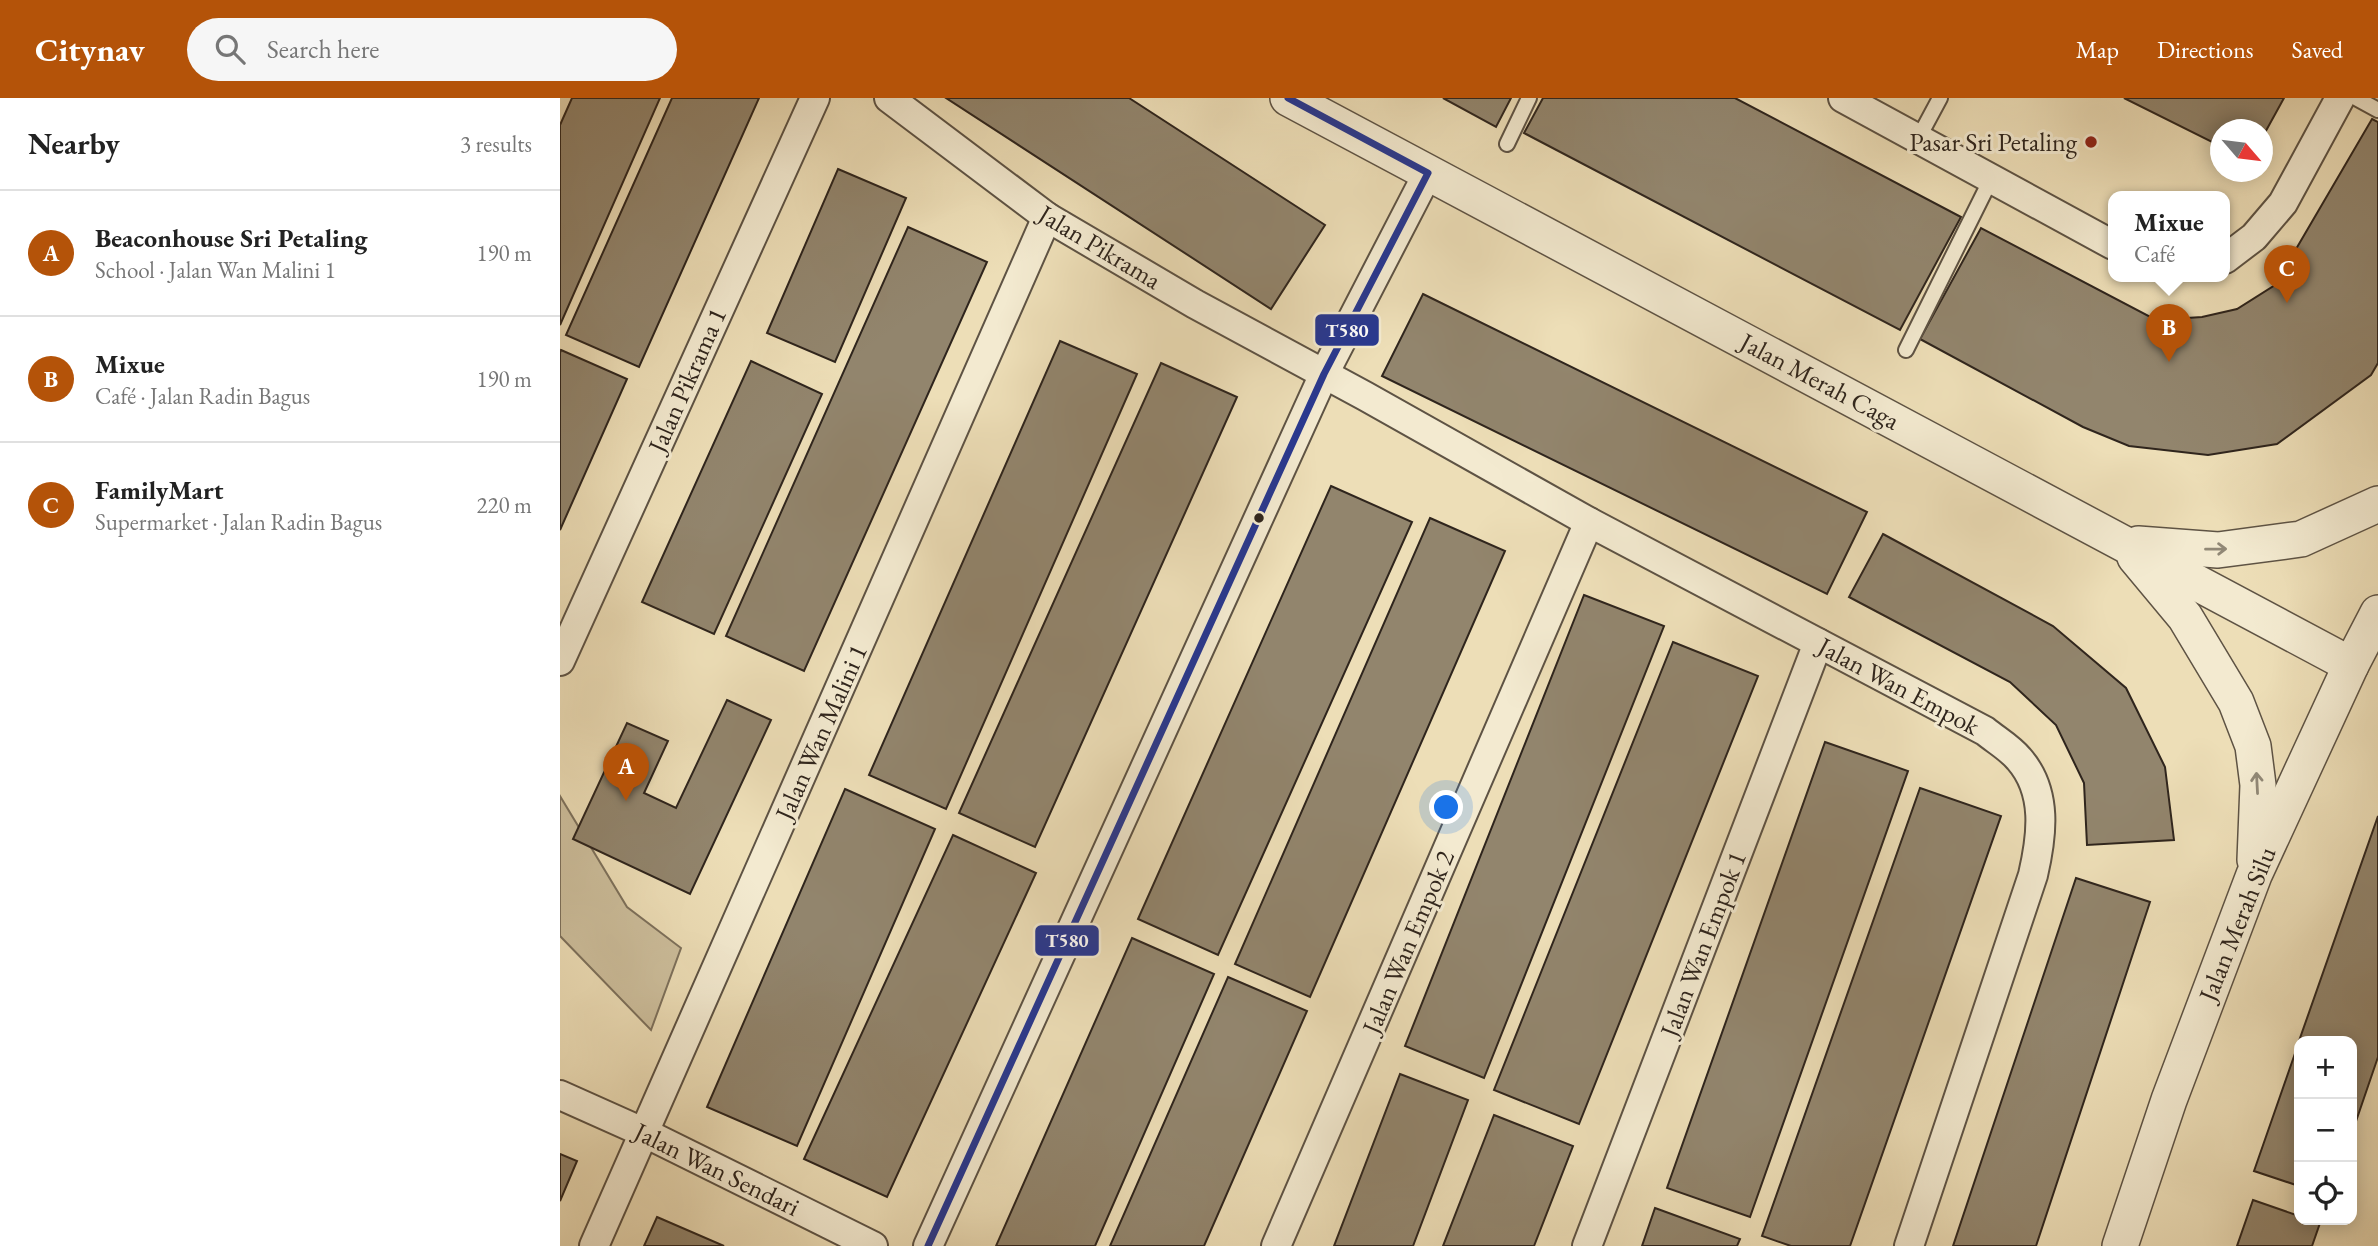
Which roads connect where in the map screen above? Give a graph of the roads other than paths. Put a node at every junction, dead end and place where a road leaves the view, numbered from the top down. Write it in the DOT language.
graph roads {
  1 [pos="814,98"];
  2 [pos="889,98"];
  3 [pos="1288,98"];
  4 [pos="1529,98"];
  5 [pos="1843,98"];
  6 [pos="1940,98"];
  7 [pos="2340,98"];
  8 [pos="2356,98"];
  9 [pos="2378,110"];
  10 [pos="1918,139"];
  11 [pos="1507,144"];
  12 [pos="1428,173"];
  13 [pos="1991,179"];
  14 [pos="1047,217"];
  15 [pos="2108,242"];
  16 [pos="2230,254"];
  17 [pos="1906,350"];
  18 [pos="1324,374"];
  19 [pos="2378,504"];
  20 [pos="1589,522"];
  21 [pos="2124,543"];
  22 [pos="2378,613"];
  23 [pos="1818,643"];
  24 [pos="560,662"];
  25 [pos="2351,665"];
  26 [pos="2254,875"];
  27 [pos="560,1095"];
  28 [pos="645,1133"];
  29 [pos="594,1246"];
  30 [pos="873,1246"];
  31 [pos="928,1246"];
  32 [pos="1276,1246"];
  33 [pos="1587,1246"];
  34 [pos="1909,1246"];
  35 [pos="2120,1246"];
  1 -- 24 [label="street, Jalan Pikrama 1"];
  2 -- 14 [label="street, Jalan Pikrama"];
  3 -- 12 [label="street, Jalan Merah Caga"];
  4 -- 11 [label="lane"];
  5 -- 10 [label="street"];
  6 -- 10 [label="lane"];
  7 -- 16 [label="street"];
  8 -- 9 [label="lane"];
  10 -- 13 [label="street"];
  12 -- 18 [label="street"];
  12 -- 21 [label="street, Jalan Merah Caga"];
  13 -- 15 [label="street"];
  13 -- 17 [label="lane"];
  14 -- 18 [label="street, Jalan Pikrama"];
  14 -- 28 [label="street, Jalan Wan Malini 1"];
  18 -- 20 [label="street, Jalan Wan Empok"];
  18 -- 31 [label="street"];
  21 -- 19 [label="street, one-way"];
  20 -- 23 [label="street, Jalan Wan Empok"];
  20 -- 32 [label="street, Jalan Wan Empok 2"];
  21 -- 25 [label="street, Jalan Merah Caga"];
  26 -- 21 [label="street, one-way"];
  22 -- 25 [label="street, Jalan Merah Silu"];
  23 -- 33 [label="street, Jalan Wan Empok 1"];
  23 -- 34 [label="street, Jalan Wan Empok"];
  25 -- 26 [label="street, Jalan Merah Silu"];
  26 -- 35 [label="street, Jalan Merah Silu"];
  27 -- 28 [label="street, Jalan Wan Sendari"];
  28 -- 29 [label="street, Jalan Wan Malini 1"];
  28 -- 30 [label="street, Jalan Wan Sendari"];
}
